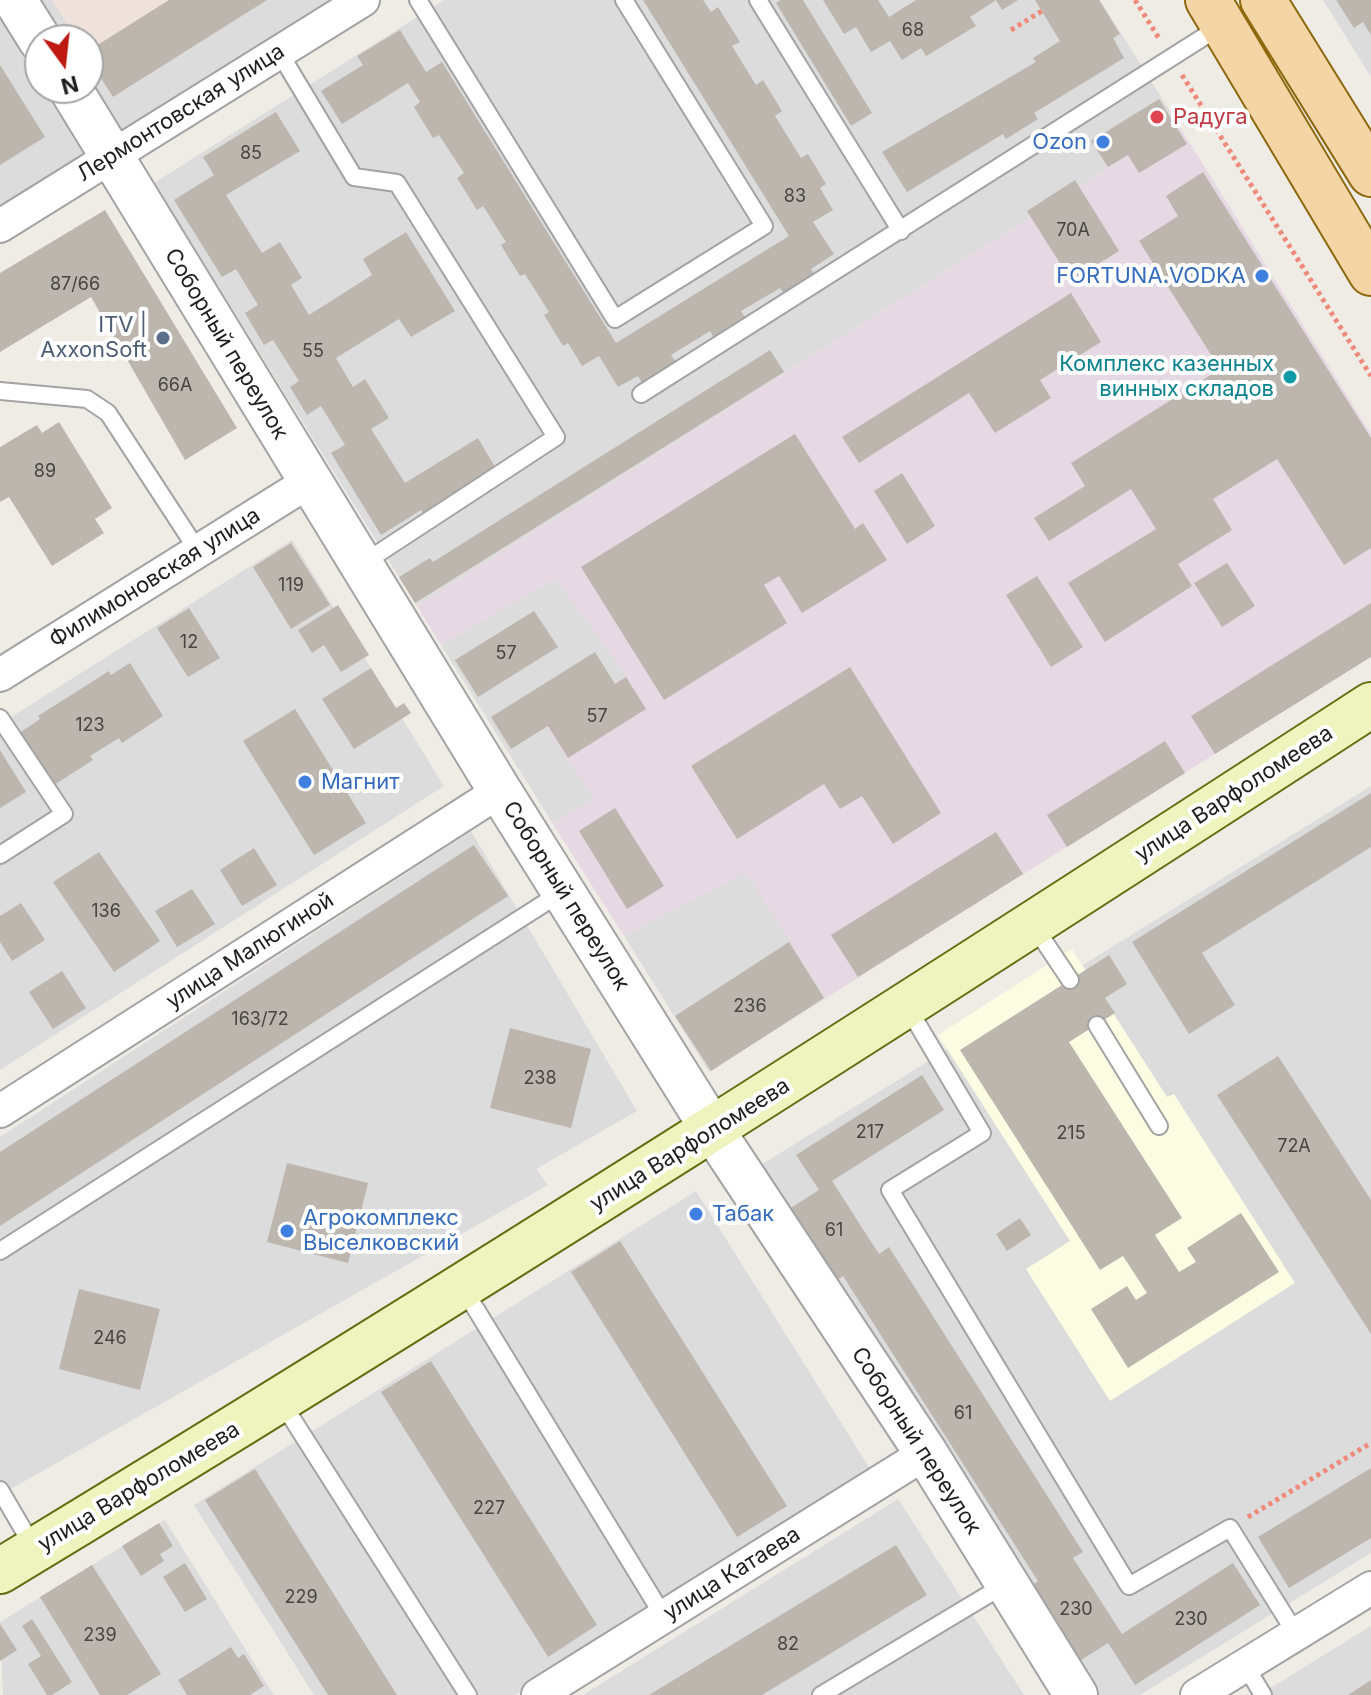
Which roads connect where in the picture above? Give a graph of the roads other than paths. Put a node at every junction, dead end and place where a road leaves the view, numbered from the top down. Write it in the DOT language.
graph roads {
  1 [pos="15,0"];
  2 [pos="363,0"];
  3 [pos="418,0"];
  4 [pos="624,0"];
  5 [pos="758,0"];
  6 [pos="1263,0"];
  7 [pos="1215,12"];
  8 [pos="30,24"];
  9 [pos="279,52"];
  10 [pos="80,104"];
  11 [pos="112,156"];
  12 [pos="1371,174"];
  13 [pos="0,226"];
  14 [pos="901,231"];
  15 [pos="1371,273"];
  16 [pos="0,391"];
  17 [pos="641,394"];
  18 [pos="310,481"];
  19 [pos="198,551"];
  20 [pos="361,565"];
  21 [pos="0,675"];
  22 [pos="1371,705"];
  23 [pos="0,718"];
  24 [pos="500,791"];
  25 [pos="0,855"];
  26 [pos="564,891"];
  27 [pos="1033,924"];
  28 [pos="1070,980"];
  29 [pos="908,1006"];
  30 [pos="1097,1025"];
  31 [pos="0,1111"];
  32 [pos="1159,1126"];
  33 [pos="712,1129"];
  34 [pos="0,1251"];
  35 [pos="463,1288"];
  36 [pos="281,1401"];
  37 [pos="926,1453"];
  38 [pos="0,1490"];
  39 [pos="18,1560"];
  40 [pos="1007,1583"];
  41 [pos="1371,1588"];
  42 [pos="664,1617"];
  43 [pos="1296,1634"];
  44 [pos="1245,1665"];
  45 [pos="468,1695"];
  46 [pos="538,1695"];
  47 [pos="821,1695"];
  48 [pos="1076,1695"];
  49 [pos="1197,1695"];
  50 [pos="1263,1695"];
  1 -- 8 [label="street"];
  2 -- 9 [label="street, Лермонтовская улица"];
  3 -- 4 [label="lane"];
  5 -- 14 [label="lane"];
  6 -- 12 [label="main road"];
  7 -- 14 [label="lane"];
  7 -- 15 [label="main road"];
  9 -- 11 [label="street, Лермонтовская улица"];
  9 -- 20 [label="lane"];
  10 -- 11 [label="street, Соборный переулок"];
  11 -- 13 [label="street, Лермонтовская улица"];
  11 -- 18 [label="street, Соборный переулок"];
  14 -- 17 [label="lane"];
  16 -- 19 [label="lane"];
  18 -- 19 [label="street, Филимоновская улица"];
  18 -- 20 [label="street, Соборный переулок"];
  19 -- 21 [label="street, Филимоновская улица"];
  20 -- 24 [label="street, Соборный переулок"];
  22 -- 27 [label="main road, улица Варфоломеева"];
  23 -- 25 [label="lane"];
  24 -- 26 [label="street, Соборный переулок"];
  24 -- 31 [label="street, улица Малюгиной"];
  26 -- 33 [label="street, Соборный переулок"];
  26 -- 34 [label="lane"];
  27 -- 28 [label="lane"];
  27 -- 29 [label="main road, улица Варфоломеева"];
  29 -- 33 [label="main road, улица Варфоломеева"];
  29 -- 43 [label="lane"];
  30 -- 32 [label="lane"];
  33 -- 35 [label="main road, улица Варфоломеева"];
  33 -- 37 [label="street, Соборный переулок"];
  35 -- 36 [label="main road, улица Варфоломеева"];
  35 -- 42 [label="lane"];
  36 -- 39 [label="main road, улица Варфоломеева"];
  36 -- 45 [label="lane"];
  37 -- 40 [label="street, Соборный переулок"];
  37 -- 42 [label="street, улица Катаева"];
  38 -- 39 [label="lane"];
  40 -- 47 [label="lane"];
  40 -- 48 [label="street, Соборный переулок"];
  41 -- 43 [label="street"];
  42 -- 46 [label="street, улица Катаева"];
  43 -- 44 [label="street"];
  44 -- 49 [label="street"];
  44 -- 50 [label="lane"];
}
